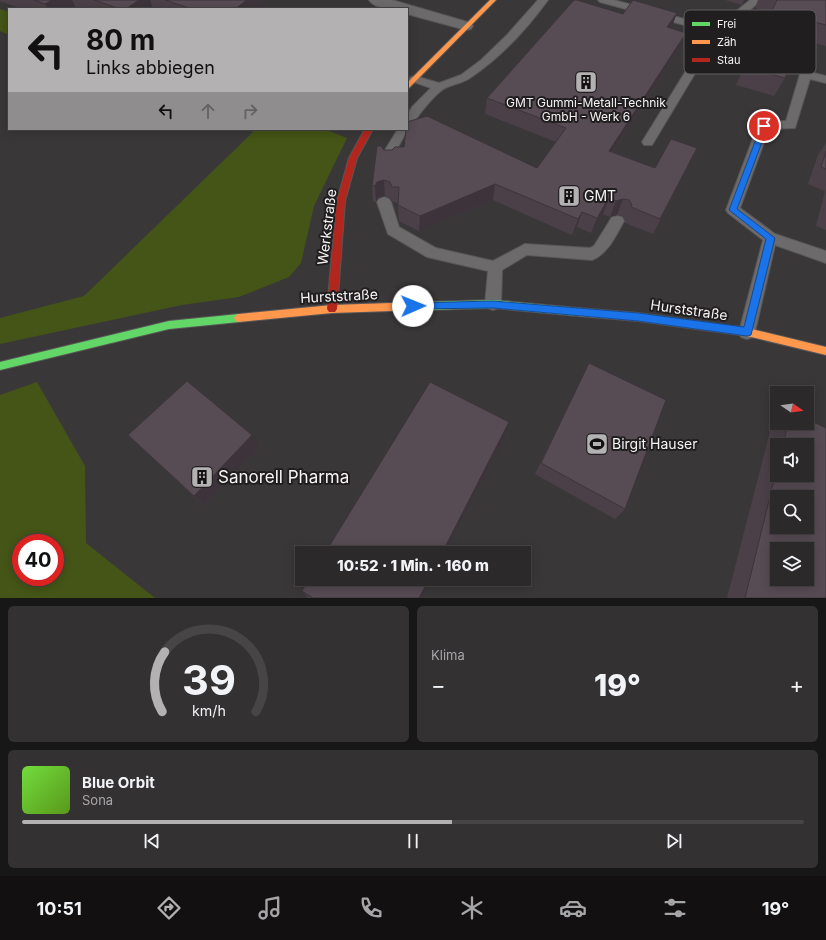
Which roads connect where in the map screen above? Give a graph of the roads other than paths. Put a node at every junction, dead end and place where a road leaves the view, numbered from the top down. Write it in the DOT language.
graph roads {
  1 [pos="376,0"];
  2 [pos="493,0"];
  3 [pos="544,0"];
  4 [pos="603,0"];
  5 [pos="756,0"];
  6 [pos="404,8"];
  7 [pos="408,9"];
  8 [pos="744,10"];
  9 [pos="684,22"];
  10 [pos="466,26"];
  11 [pos="689,74"];
  12 [pos="415,79"];
  13 [pos="826,80"];
  14 [pos="439,86"];
  15 [pos="408,87"];
  16 [pos="408,123"];
  17 [pos="368,130"];
  18 [pos="403,130"];
  19 [pos="648,142"];
  20 [pos="389,162"];
  21 [pos="384,202"];
  22 [pos="617,221"];
  23 [pos="770,238"];
  24 [pos="826,257"];
  25 [pos="495,267"];
  26 [pos="493,304"];
  27 [pos="332,309"];
  28 [pos="747,332"];
  29 [pos="826,351"];
  30 [pos="0,366"];
  1 -- 6 [label="street"];
  2 -- 10 [label="street"];
  3 -- 14 [label="lane"];
  4 -- 9 [label="lane"];
  5 -- 8 [label="lane"];
  7 -- 10 [label="street"];
  10 -- 12 [label="street"];
  11 -- 19 [label="lane"];
  12 -- 14 [label="lane"];
  12 -- 15 [label="street"];
  13 -- 23 [label="lane"];
  14 -- 16 [label="lane"];
  17 -- 27 [label="street, Werkstraße"];
  18 -- 20 [label="lane"];
  21 -- 25 [label="lane"];
  22 -- 25 [label="lane"];
  23 -- 24 [label="lane"];
  23 -- 28 [label="lane"];
  25 -- 26 [label="lane"];
  26 -- 27 [label="street, Hurststraße"];
  26 -- 28 [label="street, Hurststraße"];
  27 -- 30 [label="street, Hurststraße"];
  28 -- 29 [label="street, Hurststraße"];
}
